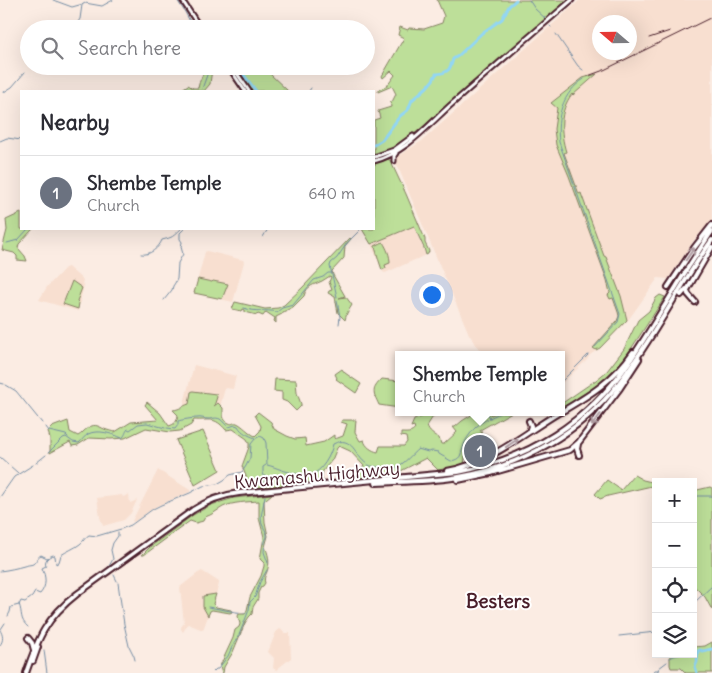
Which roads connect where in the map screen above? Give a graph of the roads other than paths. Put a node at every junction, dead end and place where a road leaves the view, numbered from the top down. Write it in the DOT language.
graph roads {
  1 [pos="182,0"];
  2 [pos="572,0"];
  3 [pos="196,20"];
  4 [pos="234,75"];
  5 [pos="238,75"];
  6 [pos="244,90"];
  7 [pos="248,90"];
  8 [pos="439,115"];
  9 [pos="398,151"];
  10 [pos="390,153"];
  11 [pos="375,159"];
  12 [pos="394,161"];
  13 [pos="712,225"];
  14 [pos="712,231"];
  15 [pos="712,240"];
  16 [pos="712,247"];
  17 [pos="691,283"];
  18 [pos="668,287"];
  19 [pos="678,288"];
  20 [pos="681,295"];
  21 [pos="672,298"];
  22 [pos="695,302"];
  23 [pos="660,313"];
  24 [pos="652,336"];
  25 [pos="565,410"];
  26 [pos="555,416"];
  27 [pos="529,421"];
  28 [pos="529,432"];
  29 [pos="559,435"];
  30 [pos="552,440"];
  31 [pos="579,442"];
  32 [pos="579,455"];
  33 [pos="418,476"];
  34 [pos="431,481"];
  35 [pos="28,638"];
  36 [pos="33,652"];
  37 [pos="27,673"];
  1 -- 3 [label="main road"];
  2 -- 8 [label="main road"];
  4 -- 6 [label="main road"];
  5 -- 7 [label="main road"];
  8 -- 9 [label="main road"];
  8 -- 10 [label="main road"];
  9 -- 10 [label="main road"];
  9 -- 12 [label="main road"];
  10 -- 11 [label="main road"];
  18 -- 13 [label="main road, one-way"];
  14 -- 19 [label="main road"];
  15 -- 19 [label="main road"];
  16 -- 17 [label="main road"];
  17 -- 20 [label="main road"];
  17 -- 22 [label="main road"];
  19 -- 21 [label="main road"];
  21 -- 23 [label="main road"];
  21 -- 24 [label="main road"];
  23 -- 25 [label="main road"];
  23 -- 29 [label="main road"];
  24 -- 29 [label="main road"];
  24 -- 31 [label="main road, one-way"];
  26 -- 28 [label="main road"];
  27 -- 28 [label="main road"];
  33 -- 28 [label="main road, one-way"];
  29 -- 30 [label="main road"];
  30 -- 33 [label="main road, Kwamashu Highway"];
  30 -- 34 [label="main road, Kwamashu Highway"];
  31 -- 32 [label="main road"];
  31 -- 34 [label="main road"];
  33 -- 36 [label="main road, Kwamashu Highway"];
  34 -- 37 [label="main road, Kwamashu Highway"];
  35 -- 36 [label="main road"];
  36 -- 37 [label="main road, Kwamashu Highway"];
}
